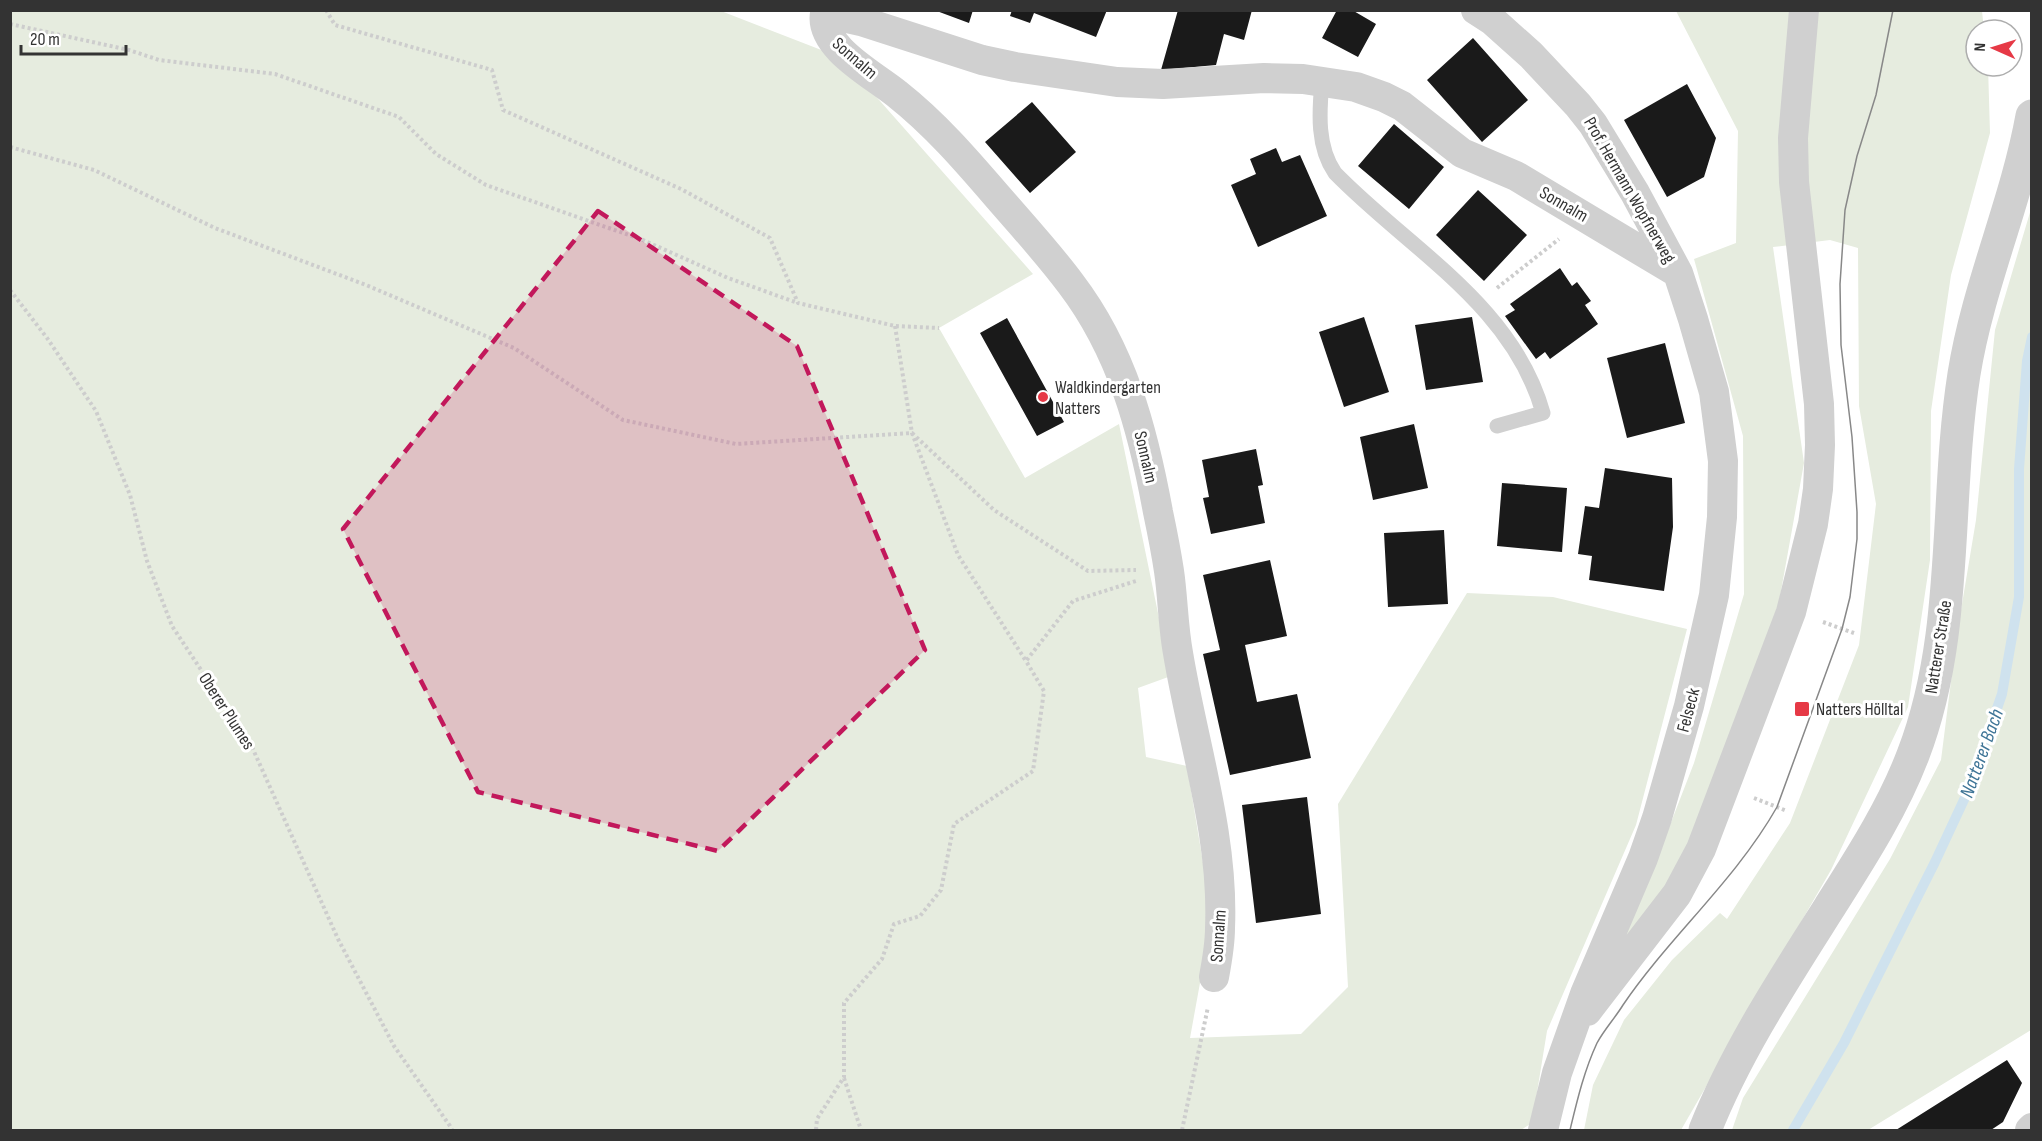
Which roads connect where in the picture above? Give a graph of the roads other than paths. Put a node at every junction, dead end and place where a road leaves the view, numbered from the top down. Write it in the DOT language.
graph roads {
  1 [pos="1476,10"];
  2 [pos="1804,10"];
  3 [pos="821,12"];
  4 [pos="1322,82"];
  5 [pos="2031,116"];
  6 [pos="1678,273"];
  7 [pos="1497,426"];
  8 [pos="1214,977"];
  9 [pos="1573,1027"];
  10 [pos="1543,1131"];
  11 [pos="1705,1131"];
  1 -- 6 [label="street, Prof. Hermann Wopfnerweg"];
  2 -- 9 [label="street"];
  3 -- 4 [label="street, Sonnalm"];
  3 -- 8 [label="street, Sonnalm"];
  4 -- 6 [label="street, Sonnalm"];
  4 -- 7 [label="lane"];
  5 -- 11 [label="street, Natterer Straße"];
  6 -- 9 [label="street, Felseck"];
  9 -- 10 [label="street, Felseck"];
}
